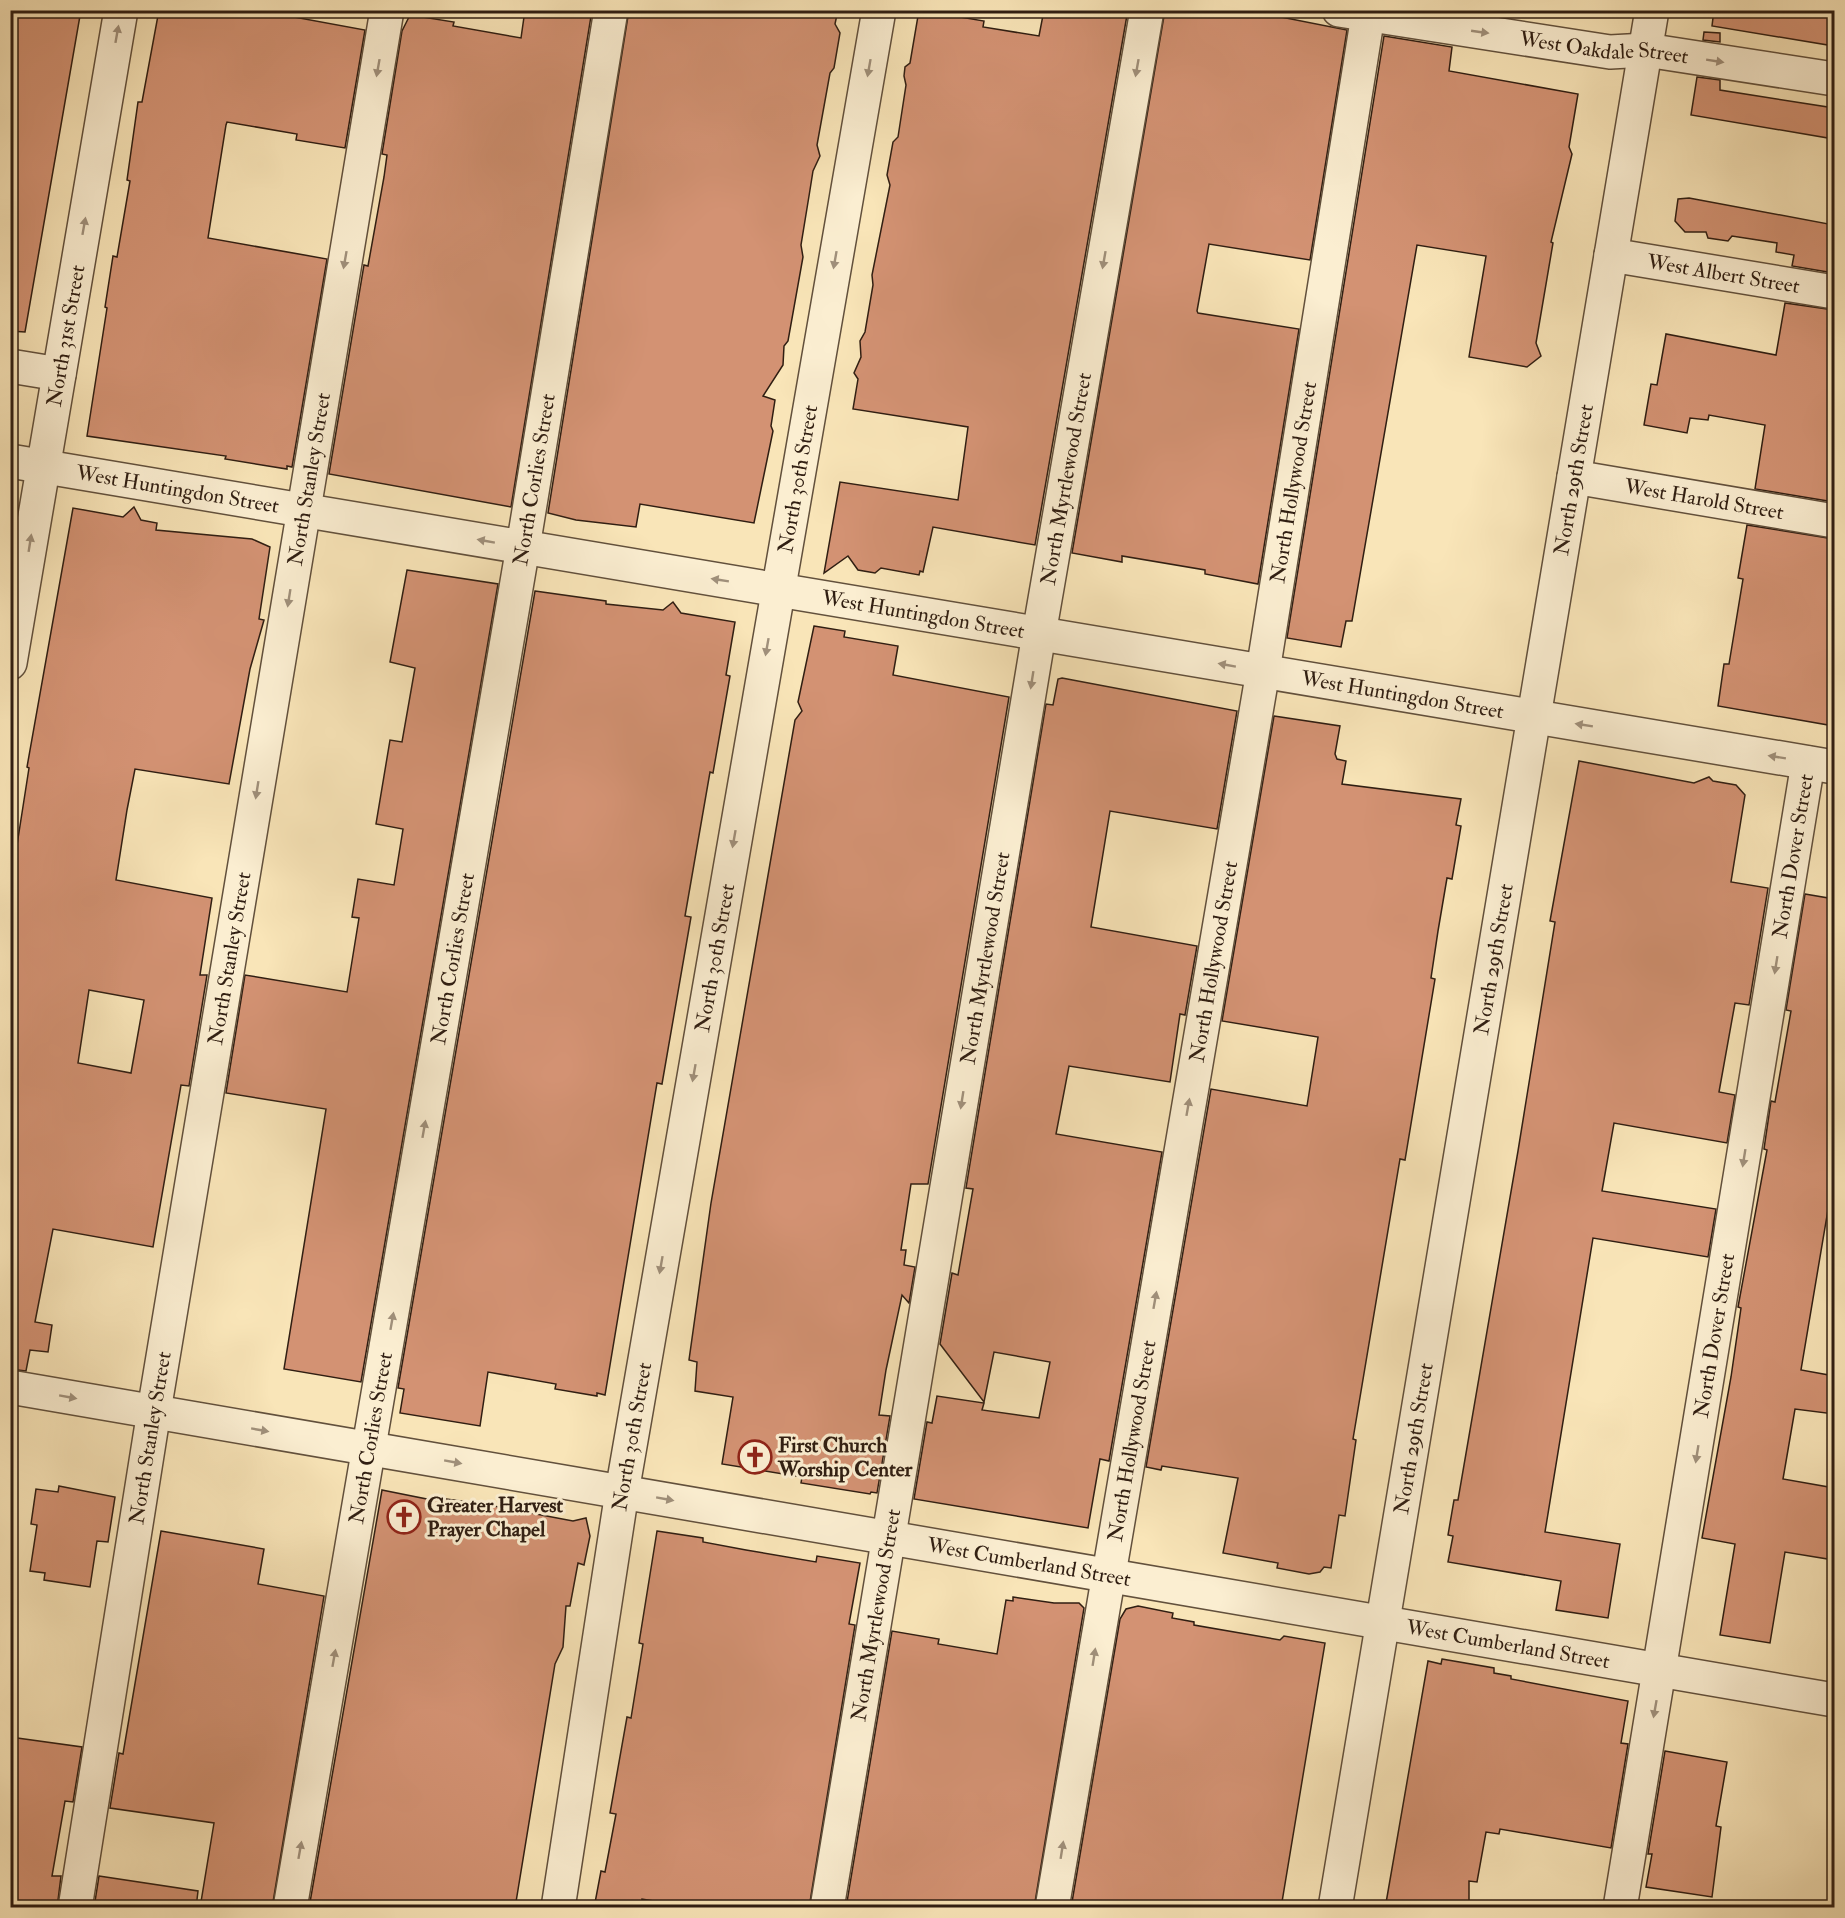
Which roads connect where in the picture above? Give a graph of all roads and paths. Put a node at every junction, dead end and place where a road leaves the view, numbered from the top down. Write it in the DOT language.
graph roads {
  1 [pos="121,10"];
  2 [pos="387,10"];
  3 [pos="611,10"];
  4 [pos="879,10"];
  5 [pos="1147,10"];
  6 [pos="1652,10"];
  7 [pos="1354,13"];
  8 [pos="1646,50"];
  9 [pos="1834,80"];
  10 [pos="1611,255"];
  11 [pos="1834,292"];
  12 [pos="10,366"];
  13 [pos="59,374"];
  14 [pos="10,461"];
  15 [pos="43,466"];
  16 [pos="1574,477"];
  17 [pos="303,510"];
  18 [pos="1834,521"];
  19 [pos="523,547"];
  20 [pos="777,590"];
  21 [pos="1040,633"];
  22 [pos="10,663"];
  23 [pos="1263,671"];
  24 [pos="1534,717"];
  25 [pos="1821,765"];
  26 [pos="10,1387"];
  27 [pos="154,1412"];
  28 [pos="370,1448"];
  29 [pos="622,1492"];
  30 [pos="890,1538"];
  31 [pos="1108,1575"];
  32 [pos="1382,1623"];
  33 [pos="1661,1671"];
  34 [pos="1834,1700"];
  35 [pos="75,1908"];
  36 [pos="290,1908"];
  37 [pos="558,1908"];
  38 [pos="827,1908"];
  39 [pos="1052,1908"];
  40 [pos="1335,1908"];
  41 [pos="1620,1908"];
  13 -- 1 [label="street, North 31st Street, one-way"];
  2 -- 17 [label="street, North Stanley Street, one-way"];
  3 -- 19 [label="street, North Corlies Street"];
  4 -- 20 [label="street, North 30th Street, one-way"];
  5 -- 21 [label="street, North Myrtlewood Street, one-way"];
  6 -- 8 [label="street, North 29th Street"];
  7 -- 8 [label="street, West Oakdale Street, one-way"];
  7 -- 23 [label="street, North Hollywood Street"];
  8 -- 9 [label="street, West Oakdale Street, one-way"];
  8 -- 10 [label="street, North 29th Street"];
  10 -- 11 [label="street, West Albert Street"];
  10 -- 16 [label="street, North 29th Street"];
  12 -- 13 [label="street"];
  13 -- 15 [label="street, North 31st Street"];
  14 -- 15 [label="street, West Huntingdon Street"];
  15 -- 17 [label="street, West Huntingdon Street"];
  22 -- 15 [label="street, North 31st Street, one-way"];
  16 -- 18 [label="street, West Harold Street"];
  16 -- 24 [label="street, North 29th Street"];
  19 -- 17 [label="street, West Huntingdon Street, one-way"];
  17 -- 27 [label="street, North Stanley Street, one-way"];
  20 -- 19 [label="street, West Huntingdon Street, one-way"];
  28 -- 19 [label="street, North Corlies Street, one-way"];
  20 -- 21 [label="street, West Huntingdon Street"];
  20 -- 29 [label="street, North 30th Street, one-way"];
  23 -- 21 [label="street, West Huntingdon Street, one-way"];
  21 -- 30 [label="street, North Myrtlewood Street, one-way"];
  23 -- 24 [label="street, West Huntingdon Street"];
  31 -- 23 [label="street, North Hollywood Street, one-way"];
  25 -- 24 [label="street, West Huntingdon Street, one-way"];
  24 -- 32 [label="street, North 29th Street"];
  25 -- 33 [label="street, North Dover Street, one-way"];
  26 -- 27 [label="street, West Cumberland Street, one-way"];
  27 -- 28 [label="street, West Cumberland Street, one-way"];
  27 -- 35 [label="street, North Stanley Street"];
  28 -- 29 [label="street, West Cumberland Street, one-way"];
  36 -- 28 [label="street, North Corlies Street, one-way"];
  29 -- 30 [label="street, West Cumberland Street, one-way"];
  29 -- 37 [label="street, North 30th Street"];
  30 -- 31 [label="street, West Cumberland Street"];
  30 -- 38 [label="street, North Myrtlewood Street"];
  31 -- 32 [label="street, West Cumberland Street"];
  39 -- 31 [label="street, North Hollywood Street, one-way"];
  32 -- 33 [label="street, West Cumberland Street"];
  32 -- 40 [label="street, North 29th Street"];
  33 -- 34 [label="street, West Cumberland Street"];
  33 -- 41 [label="street, North Dover Street, one-way"];
}
